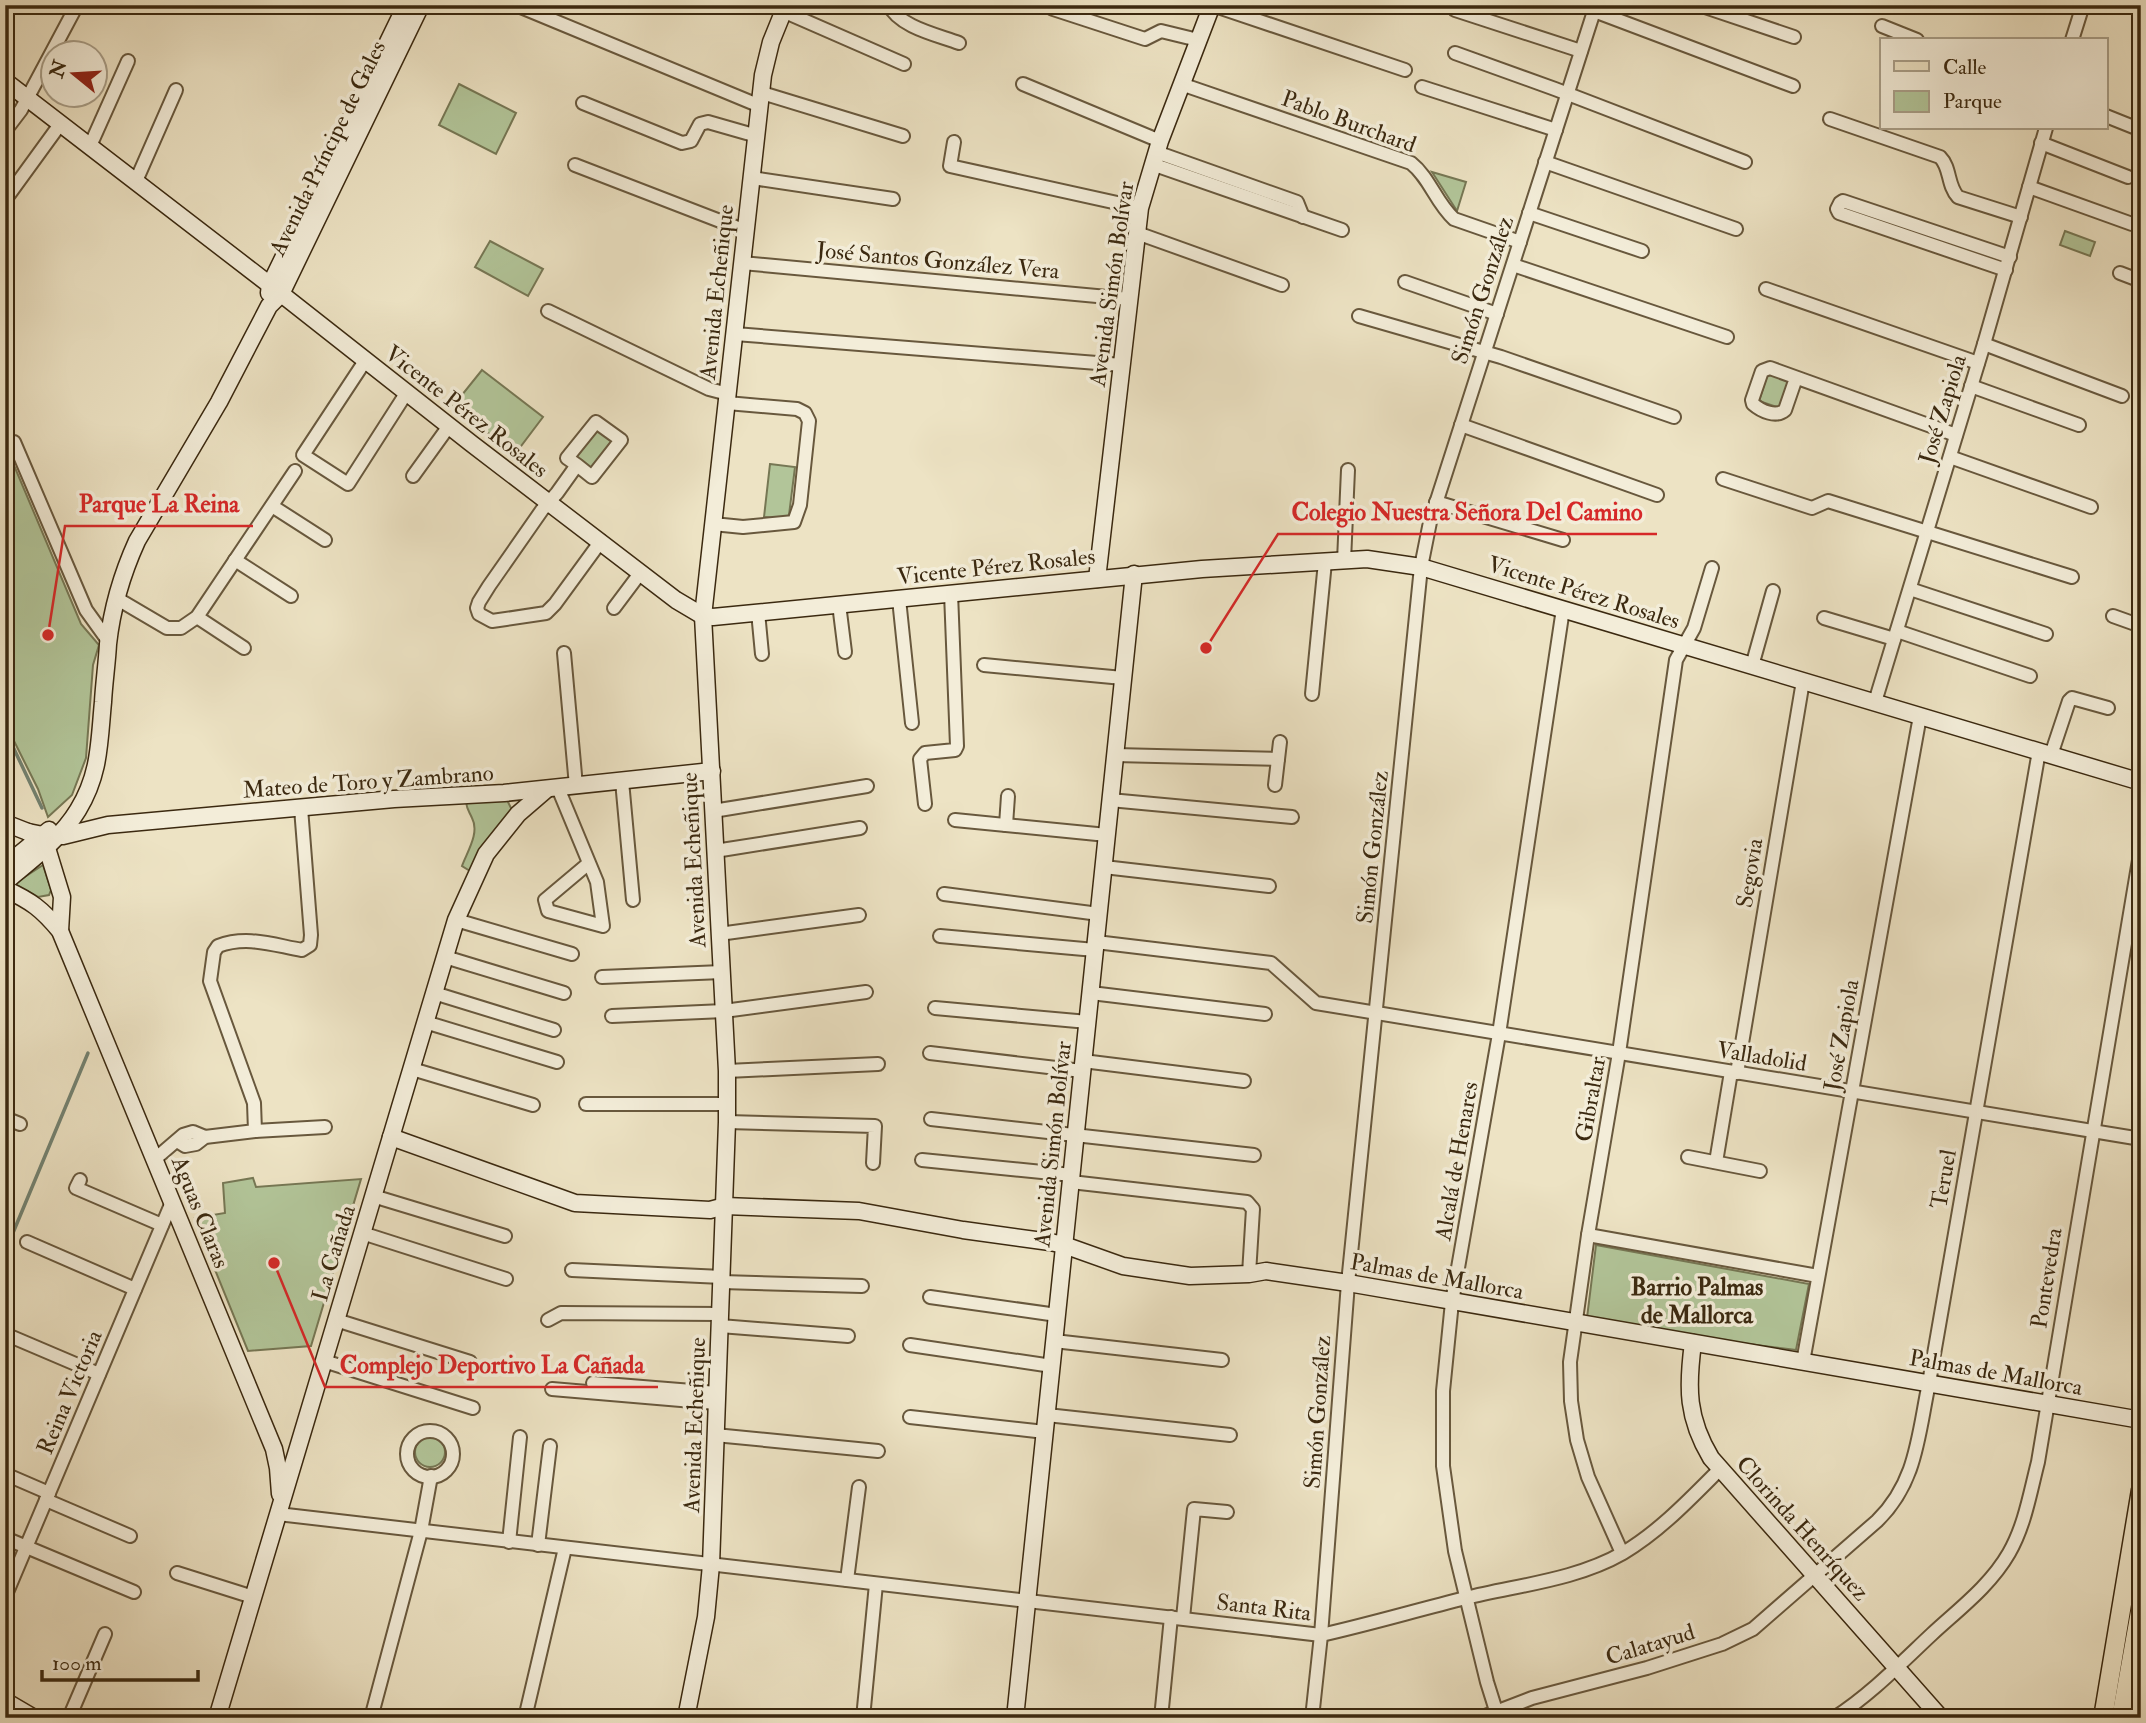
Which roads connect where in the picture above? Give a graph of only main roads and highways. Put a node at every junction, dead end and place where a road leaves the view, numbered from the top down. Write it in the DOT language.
graph roads {
  1 [pos="2141,1490"];
  2 [pos="2141,1606"];
  3 [pos="2134,1679"];
  4 [pos="2103,1718"];
  5 [pos="2121,1718"];
  1 -- 4 [label="main road"];
  2 -- 3 [label="main road"];
  3 -- 5 [label="main road"];
}
